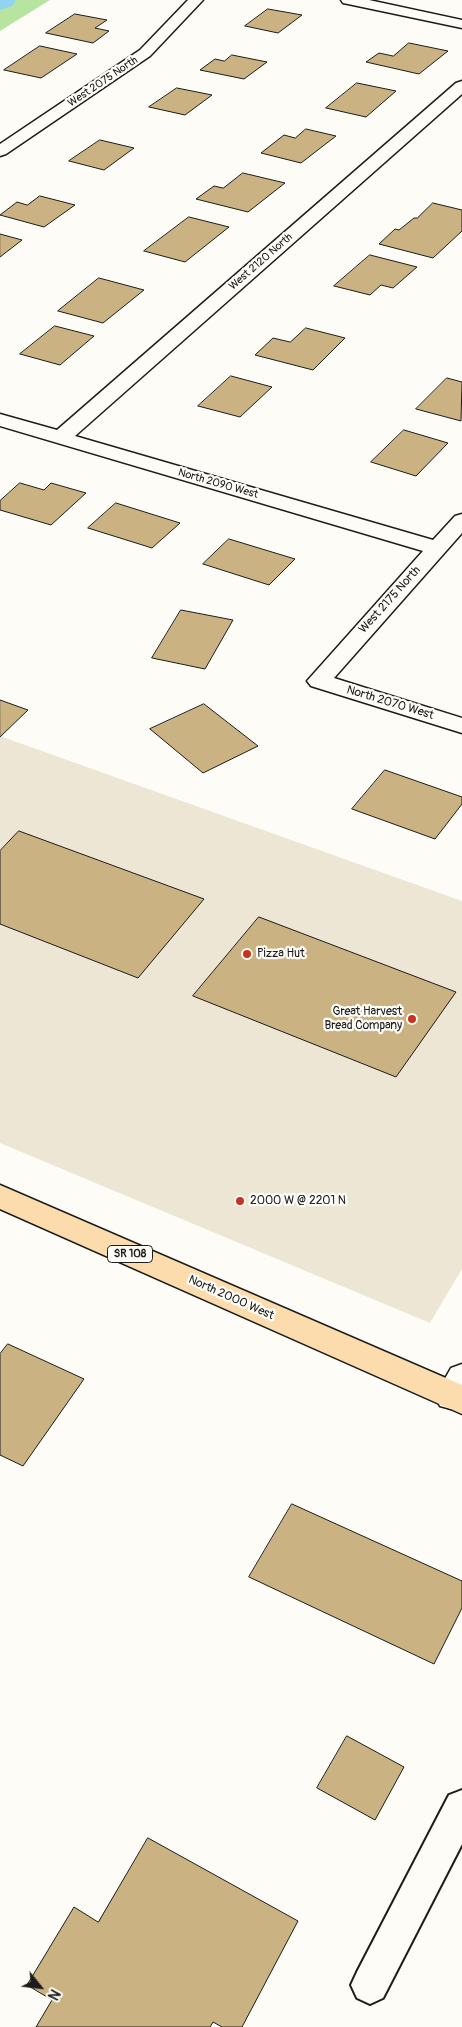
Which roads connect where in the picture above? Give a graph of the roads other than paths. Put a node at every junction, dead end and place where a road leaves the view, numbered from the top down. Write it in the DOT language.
graph roads {
  1 [pos="196,0"];
  2 [pos="348,0"];
  3 [pos="462,24"];
  4 [pos="462,86"];
  5 [pos="0,151"];
  6 [pos="0,420"];
  7 [pos="60,438"];
  8 [pos="462,520"];
  9 [pos="437,548"];
  10 [pos="319,681"];
  11 [pos="462,726"];
  12 [pos="0,1196"];
  13 [pos="458,1391"];
  14 [pos="462,1807"];
  15 [pos="370,1985"];
  1 -- 5 [label="street, West 2075 North"];
  2 -- 3 [label="street"];
  4 -- 7 [label="street, West 2120 North"];
  6 -- 7 [label="street, North 2090 West"];
  7 -- 9 [label="street, North 2090 West"];
  8 -- 9 [label="street, West 2175 North"];
  9 -- 10 [label="street, West 2175 North"];
  10 -- 11 [label="street, North 2070 West"];
  12 -- 13 [label="main road, North 2000 West / SR 108"];
  14 -- 15 [label="lane"];
}
